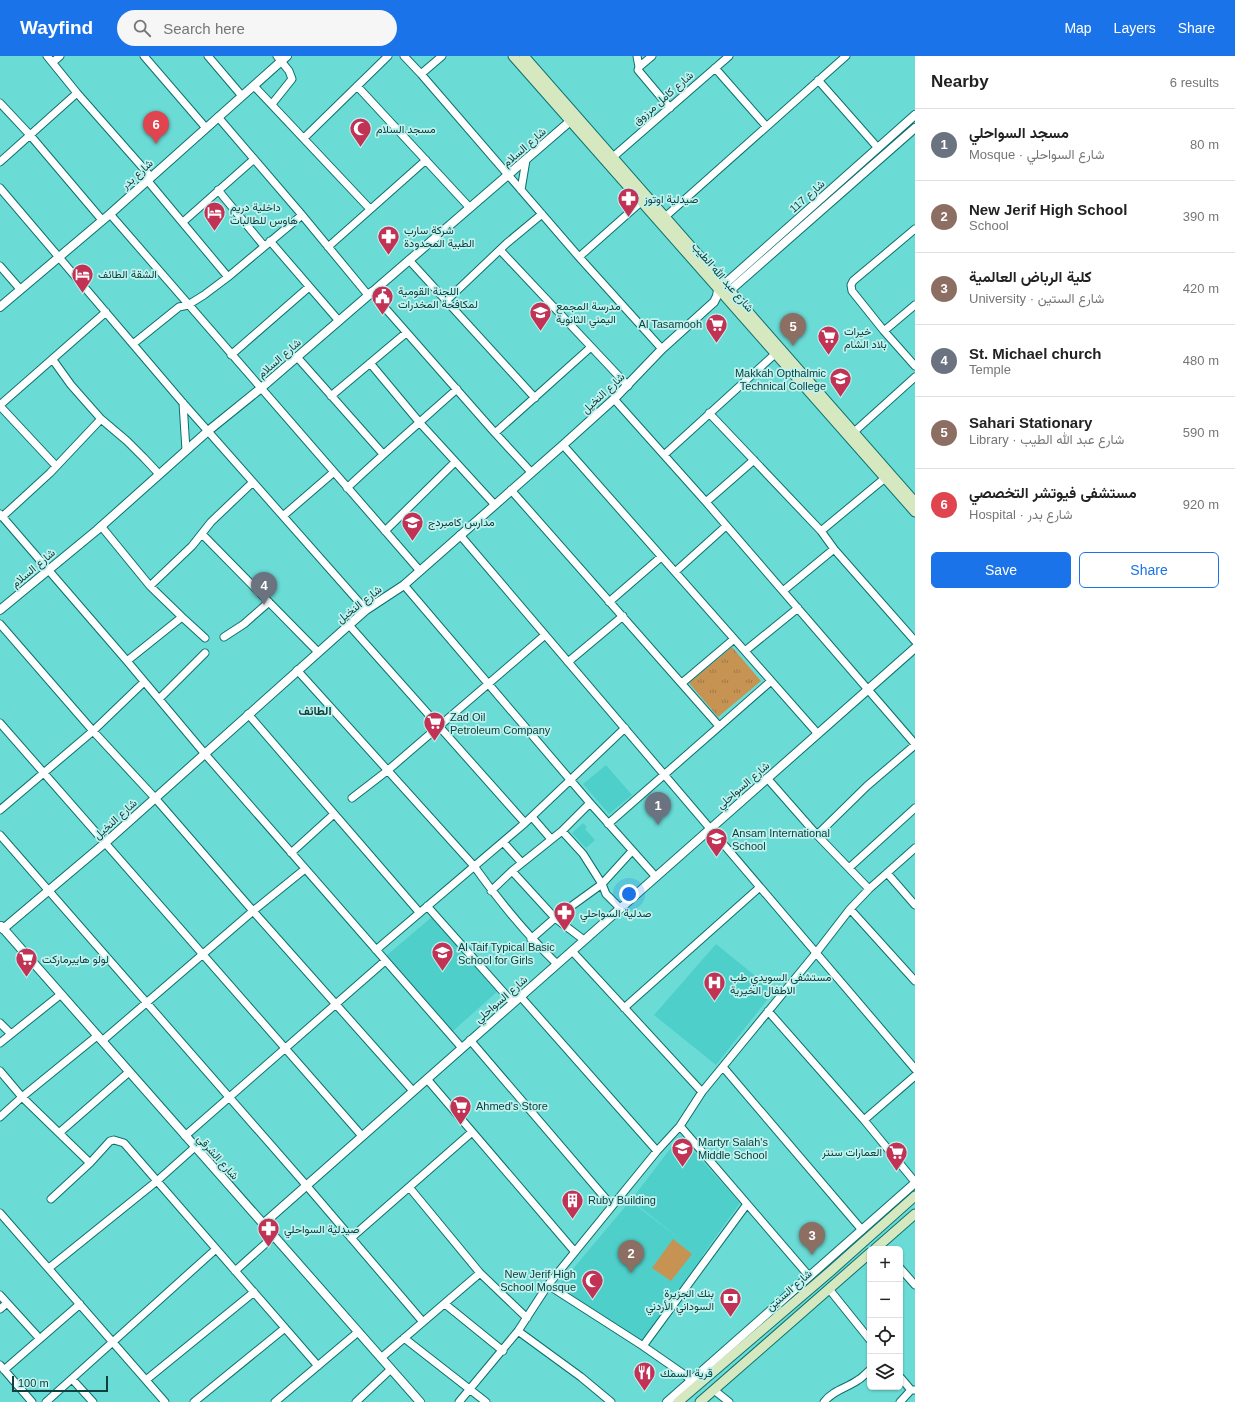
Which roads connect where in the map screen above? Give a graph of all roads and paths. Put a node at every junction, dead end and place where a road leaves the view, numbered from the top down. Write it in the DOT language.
graph roads {
  1 [pos="47,56"];
  2 [pos="60,56"];
  3 [pos="144,56"];
  4 [pos="208,56"];
  5 [pos="388,56"];
  6 [pos="404,56"];
  7 [pos="442,56"];
  8 [pos="513,56"];
  9 [pos="524,56"];
  10 [pos="637,56"];
  11 [pos="652,56"];
  12 [pos="729,56"];
  13 [pos="846,56"];
  14 [pos="282,58"];
  15 [pos="53,62"];
  16 [pos="639,67"];
  17 [pos="715,68"];
  18 [pos="421,74"];
  19 [pos="818,80"];
  20 [pos="254,86"];
  21 [pos="357,86"];
  22 [pos="77,93"];
  23 [pos="242,96"];
  24 [pos="0,103"];
  25 [pos="272,104"];
  26 [pos="670,108"];
  27 [pos="915,115"];
  28 [pos="218,117"];
  29 [pos="574,119"];
  30 [pos="766,126"];
  31 [pos="206,128"];
  32 [pos="915,128"];
  33 [pos="30,135"];
  34 [pos="304,138"];
  35 [pos="878,148"];
  36 [pos="612,157"];
  37 [pos="254,159"];
  38 [pos="426,160"];
  39 [pos="526,160"];
  40 [pos="0,162"];
  41 [pos="508,175"];
  42 [pos="149,179"];
  43 [pos="0,188"];
  44 [pos="218,190"];
  45 [pos="521,190"];
  46 [pos="641,202"];
  47 [pos="470,208"];
  48 [pos="370,210"];
  49 [pos="110,214"];
  50 [pos="542,214"];
  51 [pos="302,215"];
  52 [pos="665,217"];
  53 [pos="102,220"];
  54 [pos="183,222"];
  55 [pos="915,229"];
  56 [pos="267,244"];
  57 [pos="328,247"];
  58 [pos="500,250"];
  59 [pos="59,256"];
  60 [pos="579,257"];
  61 [pos="409,260"];
  62 [pos="0,266"];
  63 [pos="228,277"];
  64 [pos="309,287"];
  65 [pos="20,289"];
  66 [pos="722,291"];
  67 [pos="369,294"];
  68 [pos="446,301"];
  69 [pos="188,305"];
  70 [pos="915,305"];
  71 [pos="0,307"];
  72 [pos="106,312"];
  73 [pos="339,321"];
  74 [pos="884,331"];
  75 [pos="406,333"];
  76 [pos="133,344"];
  77 [pos="591,347"];
  78 [pos="662,349"];
  79 [pos="775,354"];
  80 [pos="231,355"];
  81 [pos="297,357"];
  82 [pos="53,360"];
  83 [pos="370,363"];
  84 [pos="915,366"];
  85 [pos="915,377"];
  86 [pos="807,384"];
  87 [pos="628,386"];
  88 [pos="260,389"];
  89 [pos="457,389"];
  90 [pos="332,396"];
  91 [pos="535,398"];
  92 [pos="614,399"];
  93 [pos="183,403"];
  94 [pos="0,405"];
  95 [pos="709,413"];
  96 [pos="101,419"];
  97 [pos="420,423"];
  98 [pos="208,431"];
  99 [pos="854,432"];
  100 [pos="495,433"];
  101 [pos="563,445"];
  102 [pos="186,450"];
  103 [pos="383,454"];
  104 [pos="664,455"];
  105 [pos="754,460"];
  106 [pos="455,462"];
  107 [pos="56,466"];
  108 [pos="334,472"];
  109 [pos="531,472"];
  110 [pos="159,474"];
  111 [pos="884,478"];
  112 [pos="253,482"];
  113 [pos="347,488"];
  114 [pos="511,490"];
  115 [pos="706,502"];
  116 [pos="915,502"];
  117 [pos="495,505"];
  118 [pos="915,512"];
  119 [pos="1,515"];
  120 [pos="283,516"];
  121 [pos="101,526"];
  122 [pos="726,526"];
  123 [pos="385,531"];
  124 [pos="821,532"];
  125 [pos="202,534"];
  126 [pos="460,535"];
  127 [pos="834,549"];
  128 [pos="662,557"];
  129 [pos="48,569"];
  130 [pos="420,571"];
  131 [pos="675,572"];
  132 [pos="404,585"];
  133 [pos="150,586"];
  134 [pos="783,591"];
  135 [pos="269,602"];
  136 [pos="609,602"];
  137 [pos="798,608"];
  138 [pos="0,610"];
  139 [pos="366,610"];
  140 [pos="623,616"];
  141 [pos="182,617"];
  142 [pos="0,624"];
  143 [pos="349,625"];
  144 [pos="545,634"];
  145 [pos="224,637"];
  146 [pos="205,638"];
  147 [pos="734,639"];
  148 [pos="915,641"];
  149 [pos="915,648"];
  150 [pos="745,651"];
  151 [pos="318,652"];
  152 [pos="205,653"];
  153 [pos="128,661"];
  154 [pos="568,662"];
  155 [pos="297,670"];
  156 [pos="771,680"];
  157 [pos="144,682"];
  158 [pos="488,683"];
  159 [pos="682,683"];
  160 [pos="868,689"];
  161 [pos="159,699"];
  162 [pos="248,714"];
  163 [pos="0,723"];
  164 [pos="439,726"];
  165 [pos="719,726"];
  166 [pos="625,728"];
  167 [pos="93,731"];
  168 [pos="818,734"];
  169 [pos="915,744"];
  170 [pos="205,754"];
  171 [pos="387,771"];
  172 [pos="44,773"];
  173 [pos="664,774"];
  174 [pos="767,778"];
  175 [pos="570,780"];
  176 [pos="155,798"];
  177 [pos="352,798"];
  178 [pos="590,804"];
  179 [pos="915,808"];
  180 [pos="0,810"];
  181 [pos="334,814"];
  182 [pos="532,817"];
  183 [pos="525,823"];
  184 [pos="608,824"];
  185 [pos="710,829"];
  186 [pos="562,831"];
  187 [pos="0,835"];
  188 [pos="817,835"];
  189 [pos="551,839"];
  190 [pos="503,842"];
  191 [pos="105,843"];
  192 [pos="915,850"];
  193 [pos="632,851"];
  194 [pos="291,854"];
  195 [pos="522,863"];
  196 [pos="474,866"];
  197 [pos="849,868"];
  198 [pos="305,869"];
  199 [pos="512,871"];
  200 [pos="887,873"];
  201 [pos="656,877"];
  202 [pos="602,884"];
  203 [pos="760,887"];
  204 [pos="869,889"];
  205 [pos="48,891"];
  206 [pos="491,891"];
  207 [pos="915,905"];
  208 [pos="427,906"];
  209 [pos="620,908"];
  210 [pos="850,909"];
  211 [pos="253,911"];
  212 [pos="419,912"];
  213 [pos="555,918"];
  214 [pos="2,927"];
  215 [pos="532,939"];
  216 [pos="584,940"];
  217 [pos="376,950"];
  218 [pos="572,950"];
  219 [pos="816,953"];
  220 [pos="203,954"];
  221 [pos="385,962"];
  222 [pos="557,964"];
  223 [pos="915,981"];
  224 [pos="60,995"];
  225 [pos="520,996"];
  226 [pos="146,1003"];
  227 [pos="513,1003"];
  228 [pos="336,1005"];
  229 [pos="624,1008"];
  230 [pos="768,1011"];
  231 [pos="0,1023"];
  232 [pos="11,1034"];
  233 [pos="99,1038"];
  234 [pos="470,1040"];
  235 [pos="0,1044"];
  236 [pos="462,1048"];
  237 [pos="285,1049"];
  238 [pos="723,1067"];
  239 [pos="915,1069"];
  240 [pos="0,1071"];
  241 [pos="129,1072"];
  242 [pos="915,1076"];
  243 [pos="427,1078"];
  244 [pos="413,1091"];
  245 [pos="702,1092"];
  246 [pos="22,1097"];
  247 [pos="229,1098"];
  248 [pos="0,1117"];
  249 [pos="864,1120"];
  250 [pos="680,1126"];
  251 [pos="472,1132"];
  252 [pos="59,1133"];
  253 [pos="184,1136"];
  254 [pos="362,1136"];
  255 [pos="195,1147"];
  256 [pos="657,1151"];
  257 [pos="90,1163"];
  258 [pos="157,1181"];
  259 [pos="915,1182"];
  260 [pos="306,1185"];
  261 [pos="409,1187"];
  262 [pos="915,1196"];
  263 [pos="51,1199"];
  264 [pos="747,1204"];
  265 [pos="612,1206"];
  266 [pos="0,1213"];
  267 [pos="915,1214"];
  268 [pos="263,1224"];
  269 [pos="862,1230"];
  270 [pos="274,1236"];
  271 [pos="351,1238"];
  272 [pos="881,1246"];
  273 [pos="216,1249"];
  274 [pos="575,1252"];
  275 [pos="867,1256"];
  276 [pos="49,1268"];
  277 [pos="235,1271"];
  278 [pos="903,1271"];
  279 [pos="480,1273"];
  280 [pos="809,1276"];
  281 [pos="548,1285"];
  282 [pos="915,1285"];
  283 [pos="830,1289"];
  284 [pos="254,1292"];
  285 [pos="0,1295"];
  286 [pos="6,1303"];
  287 [pos="80,1304"];
  288 [pos="444,1304"];
  289 [pos="0,1309"];
  290 [pos="527,1318"];
  291 [pos="423,1322"];
  292 [pos="285,1328"];
  293 [pos="358,1332"];
  294 [pos="518,1332"];
  295 [pos="867,1336"];
  296 [pos="404,1338"];
  297 [pos="40,1339"];
  298 [pos="114,1342"];
  299 [pos="643,1346"];
  300 [pos="503,1350"];
  301 [pos="381,1358"];
  302 [pos="318,1366"];
  303 [pos="2,1367"];
  304 [pos="390,1369"];
  305 [pos="867,1373"];
  306 [pos="72,1379"];
  307 [pos="146,1380"];
  308 [pos="692,1380"];
  309 [pos="903,1380"];
  310 [pos="470,1390"];
  311 [pos="714,1390"];
  312 [pos="913,1390"];
  313 [pos="827,1400"];
  314 [pos="32,1402"];
  315 [pos="46,1402"];
  316 [pos="93,1402"];
  317 [pos="166,1402"];
  318 [pos="194,1402"];
  319 [pos="276,1402"];
  320 [pos="356,1402"];
  321 [pos="420,1402"];
  322 [pos="459,1402"];
  323 [pos="486,1402"];
  324 [pos="611,1402"];
  325 [pos="667,1402"];
  326 [pos="678,1402"];
  327 [pos="700,1402"];
  328 [pos="730,1402"];
  329 [pos="900,1402"];
  1 -- 15 [label="street"];
  2 -- 15 [label="street"];
  3 -- 31 [label="street"];
  4 -- 23 [label="street"];
  5 -- 21 [label="street"];
  6 -- 18 [label="street"];
  7 -- 18 [label="street"];
  8 -- 29 [label="main road, شارع عبد الله الطيب"];
  9 -- 29 [label="main road, شارع عبد الله الطيب"];
  10 -- 16 [label="street"];
  11 -- 16 [label="street"];
  12 -- 17 [label="street, شارع كامل مرزوق"];
  13 -- 19 [label="street"];
  14 -- 20 [label="street, شارع بدر"];
  14 -- 25 [label="street"];
  15 -- 22 [label="street"];
  16 -- 26 [label="street"];
  17 -- 26 [label="street, شارع كامل مرزوق"];
  17 -- 30 [label="street"];
  18 -- 41 [label="street"];
  19 -- 30 [label="street"];
  19 -- 35 [label="street"];
  20 -- 23 [label="street, شارع بدر"];
  20 -- 25 [label="street"];
  21 -- 34 [label="street"];
  21 -- 38 [label="street"];
  22 -- 33 [label="street"];
  22 -- 42 [label="street"];
  23 -- 28 [label="street, شارع بدر"];
  24 -- 33 [label="street"];
  25 -- 34 [label="street"];
  26 -- 36 [label="street, شارع كامل مرزوق"];
  27 -- 35 [label="street, شارع 117"];
  28 -- 31 [label="street, شارع بدر"];
  28 -- 37 [label="street"];
  29 -- 36 [label="main road, شارع عبد الله الطيب"];
  29 -- 39 [label="street, شارع السلام"];
  29 -- 46 [label="main road, شارع عبد الله الطيب"];
  30 -- 52 [label="street"];
  31 -- 42 [label="street, شارع بدر"];
  32 -- 66 [label="street, شارع 117"];
  33 -- 40 [label="street"];
  33 -- 53 [label="street"];
  34 -- 48 [label="street"];
  35 -- 66 [label="street, شارع 117"];
  36 -- 52 [label="main road, شارع عبد الله الطيب"];
  37 -- 44 [label="street"];
  37 -- 51 [label="street"];
  38 -- 47 [label="street"];
  38 -- 48 [label="street"];
  39 -- 41 [label="street, شارع السلام"];
  39 -- 45 [label="street"];
  41 -- 45 [label="street"];
  41 -- 47 [label="street, شارع السلام"];
  42 -- 49 [label="street, شارع بدر"];
  42 -- 54 [label="street"];
  43 -- 59 [label="street"];
  44 -- 54 [label="street"];
  44 -- 56 [label="street"];
  45 -- 50 [label="street"];
  46 -- 60 [label="street"];
  46 -- 66 [label="main road, شارع عبد الله الطيب"];
  47 -- 61 [label="street, شارع السلام"];
  48 -- 57 [label="street"];
  49 -- 53 [label="street, شارع بدر"];
  49 -- 69 [label="street"];
  50 -- 58 [label="street"];
  50 -- 60 [label="street"];
  51 -- 56 [label="street"];
  51 -- 57 [label="street"];
  52 -- 66 [label="main road, شارع عبد الله الطيب"];
  53 -- 59 [label="street, شارع بدر"];
  54 -- 63 [label="street"];
  55 -- 74 [label="street"];
  56 -- 63 [label="street"];
  56 -- 64 [label="street"];
  57 -- 67 [label="street"];
  58 -- 68 [label="street"];
  58 -- 77 [label="street"];
  59 -- 65 [label="street, شارع بدر"];
  59 -- 72 [label="street"];
  60 -- 78 [label="street"];
  61 -- 67 [label="street, شارع السلام"];
  61 -- 68 [label="street"];
  62 -- 65 [label="street"];
  63 -- 69 [label="street"];
  64 -- 73 [label="street"];
  64 -- 80 [label="street"];
  65 -- 71 [label="street, شارع بدر"];
  66 -- 78 [label="street, شارع النخيل"];
  66 -- 79 [label="main road, شارع عبد الله الطيب"];
  66 -- 86 [label="main road, شارع عبد الله الطيب"];
  67 -- 73 [label="street, شارع السلام"];
  67 -- 75 [label="street"];
  68 -- 91 [label="street"];
  69 -- 76 [label="street"];
  69 -- 80 [label="street"];
  70 -- 74 [label="street"];
  72 -- 76 [label="street"];
  72 -- 82 [label="street"];
  73 -- 81 [label="street, شارع السلام"];
  74 -- 84 [label="street"];
  75 -- 83 [label="street"];
  75 -- 89 [label="street"];
  76 -- 93 [label="street"];
  77 -- 87 [label="street"];
  77 -- 91 [label="street"];
  78 -- 87 [label="street, شارع النخيل"];
  79 -- 86 [label="main road, شارع عبد الله الطيب"];
  79 -- 95 [label="street"];
  80 -- 88 [label="street"];
  81 -- 88 [label="street, شارع السلام"];
  81 -- 90 [label="street"];
  82 -- 94 [label="street"];
  82 -- 96 [label="street"];
  83 -- 90 [label="street"];
  83 -- 97 [label="street"];
  85 -- 99 [label="street"];
  86 -- 99 [label="main road, شارع عبد الله الطيب"];
  86 -- 111 [label="main road, شارع عبد الله الطيب"];
  87 -- 92 [label="street, شارع النخيل"];
  88 -- 98 [label="street, شارع السلام"];
  88 -- 108 [label="street"];
  89 -- 97 [label="street"];
  89 -- 100 [label="street"];
  90 -- 103 [label="street"];
  91 -- 100 [label="street"];
  92 -- 101 [label="street, شارع النخيل"];
  92 -- 104 [label="street"];
  93 -- 98 [label="street"];
  93 -- 102 [label="street"];
  94 -- 107 [label="street"];
  95 -- 104 [label="street"];
  95 -- 105 [label="street"];
  96 -- 107 [label="street"];
  96 -- 110 [label="street"];
  97 -- 103 [label="street"];
  97 -- 106 [label="street"];
  98 -- 102 [label="street, شارع السلام"];
  98 -- 112 [label="street"];
  99 -- 116 [label="main road, شارع عبد الله الطيب"];
  100 -- 109 [label="street"];
  101 -- 109 [label="street, شارع النخيل"];
  101 -- 128 [label="street"];
  102 -- 110 [label="street, شارع السلام"];
  103 -- 113 [label="street"];
  104 -- 115 [label="street"];
  105 -- 115 [label="street"];
  105 -- 124 [label="street"];
  106 -- 117 [label="street"];
  106 -- 123 [label="street"];
  107 -- 119 [label="street"];
  108 -- 113 [label="street"];
  108 -- 120 [label="street"];
  109 -- 114 [label="street, شارع النخيل"];
  110 -- 121 [label="street, شارع السلام"];
  111 -- 118 [label="main road, شارع عبد الله الطيب"];
  111 -- 124 [label="street"];
  112 -- 120 [label="street"];
  112 -- 125 [label="street"];
  113 -- 123 [label="street"];
  114 -- 117 [label="street, شارع النخيل"];
  114 -- 136 [label="street"];
  115 -- 122 [label="street"];
  117 -- 126 [label="street, شارع النخيل"];
  119 -- 129 [label="street"];
  120 -- 139 [label="street"];
  121 -- 129 [label="street, شارع السلام"];
  121 -- 133 [label="street"];
  122 -- 131 [label="street"];
  122 -- 134 [label="street"];
  123 -- 130 [label="street"];
  124 -- 127 [label="street"];
  125 -- 133 [label="street"];
  125 -- 135 [label="street"];
  126 -- 130 [label="street, شارع النخيل"];
  126 -- 144 [label="street"];
  127 -- 134 [label="street"];
  127 -- 148 [label="street"];
  128 -- 131 [label="street"];
  128 -- 136 [label="street"];
  129 -- 138 [label="street, شارع السلام"];
  129 -- 153 [label="street"];
  130 -- 132 [label="street, شارع النخيل"];
  131 -- 147 [label="street"];
  132 -- 139 [label="street, شارع النخيل"];
  132 -- 158 [label="street"];
  133 -- 141 [label="street"];
  134 -- 137 [label="street"];
  135 -- 145 [label="street"];
  135 -- 151 [label="street"];
  136 -- 140 [label="street"];
  137 -- 150 [label="street"];
  137 -- 160 [label="street"];
  139 -- 143 [label="street, شارع النخيل"];
  140 -- 154 [label="street"];
  140 -- 159 [label="street"];
  141 -- 146 [label="street"];
  141 -- 153 [label="street"];
  142 -- 167 [label="street"];
  143 -- 151 [label="street, شارع النخيل"];
  143 -- 164 [label="street"];
  144 -- 154 [label="street"];
  144 -- 158 [label="street"];
  147 -- 150 [label="street"];
  147 -- 159 [label="street"];
  149 -- 160 [label="street, شارع السواحلي"];
  150 -- 156 [label="street"];
  151 -- 155 [label="street, شارع النخيل"];
  152 -- 161 [label="street"];
  153 -- 157 [label="street"];
  154 -- 166 [label="street"];
  155 -- 162 [label="street, شارع النخيل"];
  155 -- 171 [label="street"];
  156 -- 165 [label="street"];
  156 -- 168 [label="street"];
  157 -- 161 [label="street"];
  157 -- 167 [label="street"];
  158 -- 164 [label="street"];
  158 -- 175 [label="street"];
  159 -- 165 [label="street"];
  160 -- 168 [label="street, شارع السواحلي"];
  160 -- 169 [label="street"];
  161 -- 170 [label="street"];
  162 -- 170 [label="street, شارع النخيل"];
  162 -- 181 [label="street"];
  163 -- 172 [label="street"];
  164 -- 171 [label="street"];
  164 -- 183 [label="street"];
  165 -- 173 [label="street"];
  166 -- 173 [label="street"];
  166 -- 175 [label="street"];
  167 -- 172 [label="street"];
  167 -- 176 [label="street"];
  168 -- 174 [label="street, شارع السواحلي"];
  169 -- 188 [label="street"];
  170 -- 176 [label="street, شارع النخيل"];
  170 -- 194 [label="street"];
  171 -- 177 [label="street"];
  171 -- 196 [label="street"];
  172 -- 180 [label="street"];
  172 -- 191 [label="street"];
  173 -- 184 [label="street"];
  173 -- 185 [label="street"];
  174 -- 185 [label="street, شارع السواحلي"];
  174 -- 188 [label="street"];
  175 -- 178 [label="street"];
  175 -- 182 [label="street"];
  176 -- 191 [label="street, شارع النخيل"];
  176 -- 211 [label="street"];
  178 -- 184 [label="street"];
  178 -- 186 [label="street"];
  179 -- 197 [label="street"];
  181 -- 194 [label="street"];
  181 -- 212 [label="street"];
  182 -- 183 [label="street"];
  182 -- 189 [label="street"];
  183 -- 190 [label="street"];
  184 -- 193 [label="street"];
  185 -- 201 [label="street, شارع السواحلي"];
  185 -- 203 [label="street"];
  186 -- 189 [label="street"];
  186 -- 202 [label="street"];
  187 -- 205 [label="street"];
  188 -- 197 [label="street"];
  189 -- 195 [label="street"];
  190 -- 195 [label="street"];
  190 -- 196 [label="street"];
  191 -- 205 [label="street, شارع النخيل"];
  191 -- 220 [label="street"];
  192 -- 200 [label="street"];
  193 -- 201 [label="street"];
  193 -- 202 [label="street"];
  194 -- 198 [label="street"];
  195 -- 199 [label="street"];
  196 -- 206 [label="street"];
  196 -- 208 [label="street"];
  197 -- 204 [label="street"];
  198 -- 211 [label="street"];
  198 -- 217 [label="street"];
  199 -- 206 [label="street"];
  199 -- 213 [label="street"];
  200 -- 204 [label="street"];
  200 -- 207 [label="street"];
  201 -- 209 [label="street, شارع السواحلي"];
  202 -- 209 [label="street"];
  202 -- 213 [label="street"];
  203 -- 219 [label="street"];
  203 -- 229 [label="street"];
  204 -- 210 [label="street"];
  205 -- 214 [label="street, شارع النخيل"];
  205 -- 226 [label="street"];
  206 -- 215 [label="street"];
  208 -- 212 [label="street"];
  208 -- 227 [label="street"];
  209 -- 216 [label="street, شارع السواحلي"];
  210 -- 219 [label="street"];
  210 -- 223 [label="street"];
  211 -- 220 [label="street"];
  211 -- 228 [label="street"];
  212 -- 217 [label="street"];
  213 -- 215 [label="street"];
  213 -- 216 [label="street"];
  214 -- 224 [label="street, شارع الشرقي"];
  215 -- 222 [label="street"];
  216 -- 218 [label="street, شارع السواحلي"];
  217 -- 221 [label="street"];
  218 -- 222 [label="street, شارع السواحلي"];
  218 -- 229 [label="street"];
  219 -- 230 [label="street"];
  219 -- 239 [label="street"];
  220 -- 226 [label="street"];
  220 -- 237 [label="street"];
  221 -- 228 [label="street"];
  221 -- 236 [label="street"];
  222 -- 225 [label="street, شارع السواحلي"];
  224 -- 232 [label="street"];
  224 -- 233 [label="street, شارع الشرقي"];
  225 -- 227 [label="street, شارع السواحلي"];
  225 -- 256 [label="street"];
  226 -- 233 [label="street"];
  226 -- 247 [label="street"];
  227 -- 234 [label="street, شارع السواحلي"];
  228 -- 237 [label="street"];
  228 -- 244 [label="street"];
  229 -- 245 [label="street"];
  230 -- 238 [label="street"];
  230 -- 249 [label="street"];
  231 -- 232 [label="street"];
  232 -- 235 [label="street"];
  233 -- 241 [label="street, شارع الشرقي"];
  233 -- 246 [label="street"];
  234 -- 236 [label="street, شارع السواحلي"];
  234 -- 265 [label="street"];
  236 -- 243 [label="street, شارع السواحلي"];
  237 -- 247 [label="street"];
  237 -- 254 [label="street"];
  238 -- 245 [label="street"];
  238 -- 269 [label="street"];
  240 -- 246 [label="street"];
  241 -- 252 [label="street"];
  241 -- 253 [label="street, شارع الشرقي"];
  242 -- 249 [label="street"];
  243 -- 244 [label="street, شارع السواحلي"];
  243 -- 251 [label="street"];
  244 -- 254 [label="street, شارع السواحلي"];
  245 -- 250 [label="street"];
  246 -- 248 [label="street"];
  246 -- 252 [label="street"];
  247 -- 253 [label="street"];
  247 -- 260 [label="street"];
  249 -- 259 [label="street"];
  250 -- 256 [label="street"];
  250 -- 264 [label="street"];
  251 -- 261 [label="street"];
  251 -- 274 [label="street"];
  252 -- 257 [label="street"];
  253 -- 255 [label="street, شارع الشرقي"];
  254 -- 260 [label="street, شارع السواحلي"];
  255 -- 258 [label="street"];
  255 -- 268 [label="street, شارع الشرقي"];
  256 -- 265 [label="street"];
  257 -- 258 [label="street"];
  257 -- 263 [label="street"];
  258 -- 273 [label="street"];
  258 -- 276 [label="street"];
  259 -- 269 [label="street"];
  260 -- 268 [label="street, شارع السواحلي"];
  260 -- 271 [label="street"];
  261 -- 271 [label="street"];
  261 -- 279 [label="street"];
  262 -- 326 [label="main road, شارع الستين"];
  264 -- 280 [label="street"];
  264 -- 299 [label="street"];
  265 -- 274 [label="street"];
  266 -- 276 [label="street"];
  267 -- 272 [label="main road"];
  268 -- 270 [label="street, شارع الشرقي"];
  269 -- 280 [label="street"];
  270 -- 277 [label="street"];
  270 -- 293 [label="street, شارع الشرقي"];
  271 -- 291 [label="street"];
  273 -- 277 [label="street"];
  273 -- 298 [label="street"];
  274 -- 281 [label="street"];
  275 -- 283 [label="main road"];
  276 -- 287 [label="street"];
  277 -- 284 [label="street"];
  278 -- 282 [label="street"];
  279 -- 288 [label="street"];
  279 -- 290 [label="street"];
  280 -- 308 [label="street"];
  281 -- 290 [label="street"];
  281 -- 299 [label="street"];
  283 -- 295 [label="street"];
  283 -- 311 [label="main road"];
  284 -- 292 [label="street"];
  284 -- 307 [label="street"];
  285 -- 286 [label="street"];
  286 -- 289 [label="street"];
  286 -- 297 [label="street"];
  287 -- 297 [label="street"];
  287 -- 298 [label="street"];
  288 -- 291 [label="street"];
  288 -- 300 [label="street"];
  290 -- 294 [label="street"];
  291 -- 296 [label="street"];
  292 -- 302 [label="street"];
  292 -- 318 [label="street"];
  293 -- 301 [label="street, شارع الشرقي"];
  293 -- 302 [label="street"];
  294 -- 300 [label="street"];
  294 -- 324 [label="street"];
  296 -- 301 [label="street"];
  296 -- 310 [label="street"];
  297 -- 303 [label="street"];
  298 -- 306 [label="street"];
  298 -- 307 [label="street"];
  299 -- 308 [label="street"];
  300 -- 310 [label="street"];
  301 -- 304 [label="street, شارع الشرقي"];
  302 -- 319 [label="street"];
  303 -- 314 [label="street"];
  304 -- 320 [label="street"];
  304 -- 321 [label="street, شارع الشرقي"];
  305 -- 313 [label="street"];
  306 -- 315 [label="street"];
  306 -- 316 [label="street"];
  307 -- 317 [label="street"];
  308 -- 325 [label="street"];
  309 -- 312 [label="street"];
  310 -- 322 [label="street"];
  310 -- 323 [label="street"];
  311 -- 327 [label="main road"];
  311 -- 328 [label="street"];
  312 -- 329 [label="street"];
}
